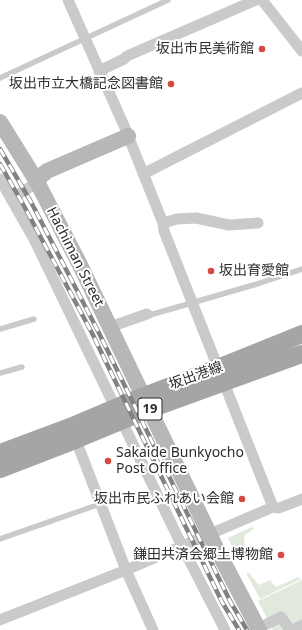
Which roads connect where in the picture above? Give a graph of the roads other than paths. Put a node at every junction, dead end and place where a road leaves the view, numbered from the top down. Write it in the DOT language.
graph roads {
  1 [pos="68,0"];
  2 [pos="168,0"];
  3 [pos="256,0"];
  4 [pos="262,0"];
  5 [pos="84,38"];
  6 [pos="302,51"];
  7 [pos="99,71"];
  8 [pos="0,78"];
  9 [pos="302,93"];
  10 [pos="0,122"];
  11 [pos="128,136"];
  12 [pos="143,174"];
  13 [pos="0,179"];
  14 [pos="36,180"];
  15 [pos="11,198"];
  16 [pos="163,223"];
  17 [pos="258,223"];
  18 [pos="302,268"];
  19 [pos="193,302"];
  20 [pos="147,314"];
  21 [pos="34,319"];
  22 [pos="110,327"];
  23 [pos="0,329"];
  24 [pos="302,334"];
  25 [pos="302,354"];
  26 [pos="22,367"];
  27 [pos="0,373"];
  28 [pos="222,375"];
  29 [pos="147,403"];
  30 [pos="119,414"];
  31 [pos="73,434"];
  32 [pos="0,453"];
  33 [pos="0,469"];
  34 [pos="302,499"];
  35 [pos="100,504"];
  36 [pos="273,507"];
  37 [pos="209,534"];
  38 [pos="0,539"];
  39 [pos="182,546"];
  40 [pos="126,570"];
  41 [pos="0,620"];
  42 [pos="302,625"];
  43 [pos="259,628"];
  44 [pos="153,630"];
  45 [pos="225,630"];
  46 [pos="290,630"];
  47 [pos="293,630"];
  1 -- 5 [label="street"];
  2 -- 5 [label="lane"];
  3 -- 7 [label="street"];
  4 -- 6 [label="street"];
  5 -- 7 [label="street"];
  5 -- 8 [label="lane"];
  7 -- 11 [label="street"];
  9 -- 12 [label="street"];
  10 -- 14 [label="street, Hachiman Street"];
  11 -- 12 [label="street"];
  11 -- 14 [label="street"];
  12 -- 16 [label="street"];
  13 -- 15 [label="street"];
  14 -- 15 [label="street"];
  14 -- 22 [label="street, Hachiman Street"];
  15 -- 30 [label="street"];
  16 -- 17 [label="street"];
  16 -- 19 [label="street"];
  18 -- 19 [label="lane"];
  19 -- 20 [label="lane"];
  19 -- 28 [label="street"];
  20 -- 22 [label="street"];
  21 -- 23 [label="lane"];
  22 -- 29 [label="street, Hachiman Street"];
  24 -- 28 [label="main road, 坂出港線 / 19"];
  25 -- 28 [label="main road, 坂出港線 / 19"];
  26 -- 27 [label="lane"];
  28 -- 29 [label="main road, 坂出港線 / 19"];
  28 -- 36 [label="street"];
  29 -- 30 [label="main road, 坂出港線 / 19"];
  29 -- 37 [label="street, Hachiman Street"];
  30 -- 31 [label="main road, 坂出港線 / 19"];
  30 -- 39 [label="street"];
  31 -- 32 [label="main road, 坂出港線 / 19"];
  31 -- 33 [label="main road, 坂出港線 / 19"];
  31 -- 35 [label="street"];
  34 -- 36 [label="street"];
  35 -- 38 [label="lane"];
  35 -- 40 [label="street"];
  36 -- 37 [label="street"];
  37 -- 39 [label="street"];
  37 -- 43 [label="street, Hachiman Street"];
  39 -- 40 [label="street"];
  39 -- 45 [label="street"];
  40 -- 41 [label="street"];
  40 -- 44 [label="street"];
  42 -- 47 [label="street"];
  43 -- 46 [label="street"];
}
